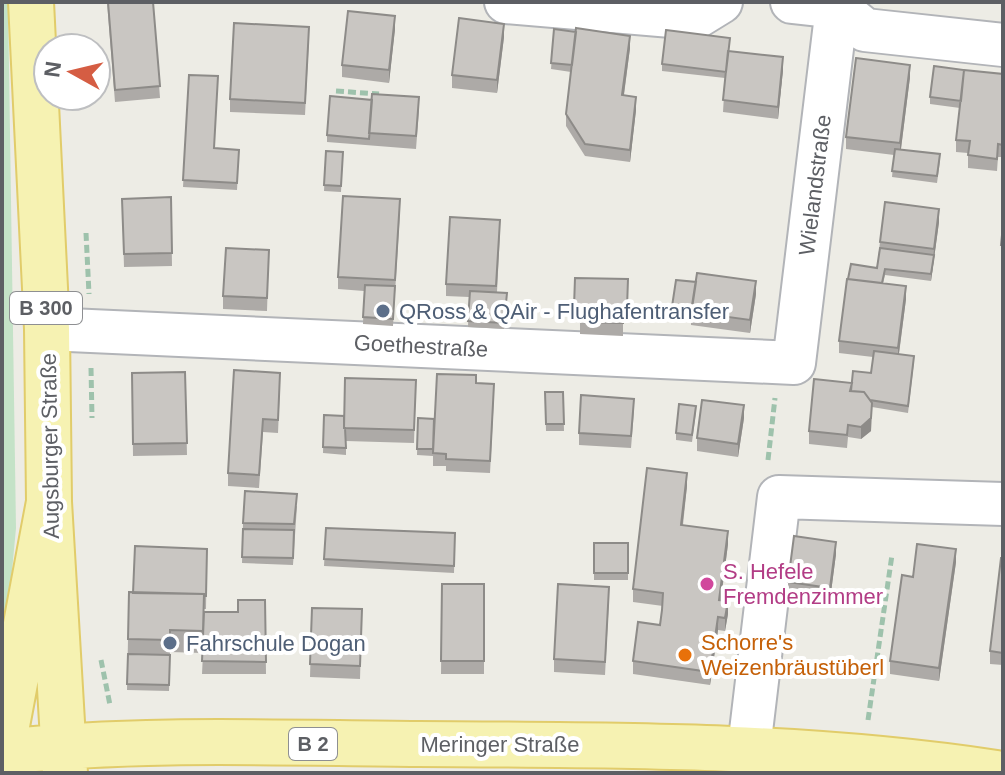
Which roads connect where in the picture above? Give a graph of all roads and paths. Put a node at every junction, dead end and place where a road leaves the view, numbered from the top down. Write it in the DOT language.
graph roads {
  1 [pos="31,2"];
  2 [pos="506,2"];
  3 [pos="721,2"];
  4 [pos="792,2"];
  5 [pos="837,7"];
  6 [pos="1003,45"];
  7 [pos="336,91"];
  8 [pos="392,96"];
  9 [pos="47,329"];
  10 [pos="794,363"];
  11 [pos="779,497"];
  12 [pos="49,502"];
  13 [pos="1003,504"];
  14 [pos="892,555"];
  15 [pos="867,724"];
  16 [pos="749,748"];
  17 [pos="2,752"];
  18 [pos="66,759"];
  19 [pos="996,773"];
  1 -- 9 [label="main road, Augsburger Straße / B 300"];
  2 -- 3 [label="street"];
  4 -- 5 [label="street"];
  5 -- 6 [label="street"];
  5 -- 10 [label="street, Wielandstraße"];
  7 -- 8 [label="path"];
  9 -- 10 [label="street, Goethestraße"];
  9 -- 12 [label="main road, Augsburger Straße / B 300"];
  10 -- 11 [label="path"];
  11 -- 13 [label="street"];
  11 -- 16 [label="street"];
  12 -- 17 [label="main road, B 300"];
  12 -- 18 [label="main road, Augsburger Straße / B 300"];
  14 -- 15 [label="path"];
  16 -- 18 [label="main road, Meringer Straße / B 2"];
  16 -- 19 [label="main road, Meringer Straße / B 2"];
  17 -- 18 [label="main road, Meringer Straße"];
}
